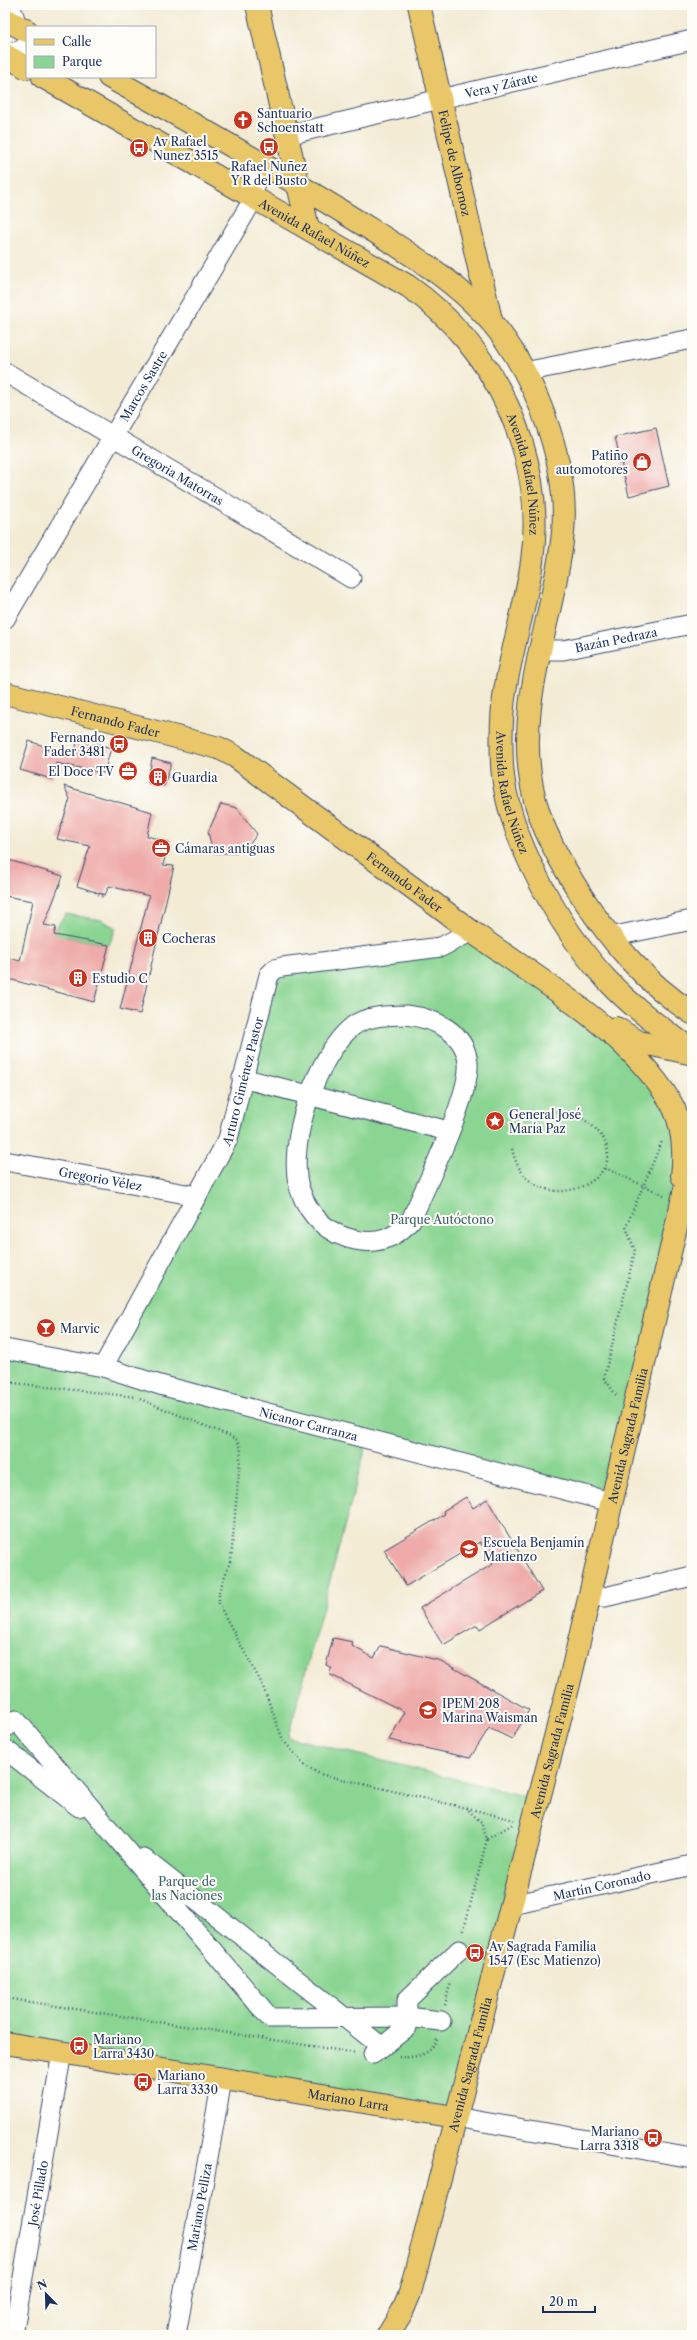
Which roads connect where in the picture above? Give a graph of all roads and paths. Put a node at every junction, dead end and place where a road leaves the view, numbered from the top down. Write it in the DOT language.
graph roads {
  1 [pos="10,5"];
  2 [pos="257,5"];
  3 [pos="419,5"];
  4 [pos="16,25"];
  5 [pos="692,40"];
  6 [pos="26,47"];
  7 [pos="5,55"];
  8 [pos="26,67"];
  9 [pos="46,78"];
  10 [pos="111,78"];
  11 [pos="440,97"];
  12 [pos="287,135"];
  13 [pos="241,151"];
  14 [pos="298,184"];
  15 [pos="254,198"];
  16 [pos="308,228"];
  17 [pos="491,321"];
  18 [pos="692,339"];
  19 [pos="5,372"];
  20 [pos="524,372"];
  21 [pos="113,435"];
  22 [pos="351,578"];
  23 [pos="5,619"];
  24 [pos="692,624"];
  25 [pos="539,650"];
  26 [pos="5,694"];
  27 [pos="95,892"];
  28 [pos="102,892"];
  29 [pos="692,920"];
  30 [pos="472,931"];
  31 [pos="610,937"];
  32 [pos="607,980"];
  33 [pos="572,1002"];
  34 [pos="692,1013"];
  35 [pos="639,1042"];
  36 [pos="692,1050"];
  37 [pos="692,1054"];
  38 [pos="647,1068"];
  39 [pos="242,1078"];
  40 [pos="310,1094"];
  41 [pos="531,1117"];
  42 [pos="448,1131"];
  43 [pos="664,1138"];
  44 [pos="512,1149"];
  45 [pos="692,1159"];
  46 [pos="5,1161"];
  47 [pos="605,1168"];
  48 [pos="643,1186"];
  49 [pos="197,1196"];
  50 [pos="668,1197"];
  51 [pos="5,1349"];
  52 [pos="103,1367"];
  53 [pos="5,1382"];
  54 [pos="617,1387"];
  55 [pos="616,1395"];
  56 [pos="614,1402"];
  57 [pos="611,1502"];
  58 [pos="692,1576"];
  59 [pos="589,1596"];
  60 [pos="5,1728"];
  61 [pos="5,1749"];
  62 [pos="466,1808"];
  63 [pos="110,1832"];
  64 [pos="487,1839"];
  65 [pos="692,1865"];
  66 [pos="512,1905"];
  67 [pos="459,1950"];
  68 [pos="452,1978"];
  69 [pos="5,1998"];
  70 [pos="407,2016"];
  71 [pos="344,2017"];
  72 [pos="441,2021"];
  73 [pos="5,2043"];
  74 [pos="377,2051"];
  75 [pos="62,2052"];
  76 [pos="222,2080"];
  77 [pos="455,2117"];
  78 [pos="692,2155"];
  79 [pos="13,2335"];
  80 [pos="176,2335"];
  81 [pos="388,2335"];
  1 -- 4 [label="street"];
  2 -- 12 [label="main road"];
  3 -- 11 [label="main road, Felipe de Albornoz"];
  5 -- 11 [label="street, Vera y Zárate"];
  6 -- 7 [label="street"];
  7 -- 8 [label="main road"];
  9 -- 15 [label="main road, Avenida Rafael Núñez"];
  10 -- 13 [label="main road, Avenida Rafael Núñez"];
  11 -- 12 [label="street, Vera y Zárate"];
  11 -- 17 [label="main road, Felipe de Albornoz"];
  12 -- 14 [label="main road"];
  13 -- 14 [label="main road, Avenida Rafael Núñez"];
  13 -- 15 [label="street, Marcos Sastre"];
  14 -- 16 [label="main road"];
  14 -- 17 [label="main road, Avenida Rafael Núñez"];
  15 -- 16 [label="main road, Avenida Rafael Núñez"];
  15 -- 21 [label="street, Marcos Sastre"];
  16 -- 32 [label="main road, Avenida Rafael Núñez"];
  17 -- 20 [label="main road, Avenida Rafael Núñez"];
  18 -- 20 [label="street"];
  19 -- 21 [label="street, Gregoria Matorras"];
  20 -- 25 [label="main road, Avenida Rafael Núñez"];
  21 -- 22 [label="street, Gregoria Matorras"];
  21 -- 23 [label="street, Marcos Sastre"];
  24 -- 25 [label="street, Bazán Pedraza"];
  25 -- 31 [label="main road, Avenida Rafael Núñez"];
  26 -- 30 [label="main road, Fernando Fader"];
  27 -- 28 [label="path"];
  29 -- 31 [label="street"];
  30 -- 33 [label="main road, Fernando Fader"];
  30 -- 39 [label="street, Arturo Giménez Pastor"];
  31 -- 34 [label="main road, Avenida Rafael Núñez"];
  32 -- 35 [label="main road"];
  32 -- 36 [label="main road, Avenida Rafael Núñez"];
  33 -- 35 [label="main road"];
  33 -- 38 [label="main road, Fernando Fader"];
  35 -- 37 [label="main road"];
  35 -- 38 [label="main road"];
  38 -- 50 [label="main road, Fernando Fader"];
  39 -- 40 [label="street"];
  39 -- 49 [label="street, Arturo Giménez Pastor"];
  40 -- 42 [label="street"];
  40 -- 42 [label="street"];
  40 -- 42 [label="street"];
  41 -- 47 [label="path"];
  43 -- 48 [label="path"];
  44 -- 47 [label="path"];
  45 -- 50 [label="main road, Avenida Sagrada Familia"];
  46 -- 49 [label="street, Gregorio Vélez"];
  47 -- 48 [label="path"];
  48 -- 50 [label="path"];
  48 -- 55 [label="path"];
  49 -- 52 [label="street, Arturo Giménez Pastor"];
  50 -- 57 [label="main road, Avenida Sagrada Familia"];
  51 -- 52 [label="street, Nicanor Carranza"];
  52 -- 57 [label="street, Nicanor Carranza"];
  53 -- 62 [label="path"];
  54 -- 55 [label="path"];
  55 -- 56 [label="path"];
  57 -- 59 [label="main road, Avenida Sagrada Familia"];
  58 -- 59 [label="street"];
  59 -- 66 [label="main road, Avenida Sagrada Familia"];
  60 -- 63 [label="street"];
  61 -- 63 [label="street"];
  62 -- 64 [label="path"];
  62 -- 64 [label="path"];
  63 -- 71 [label="street"];
  63 -- 71 [label="street"];
  64 -- 67 [label="path"];
  65 -- 66 [label="street, Martín Coronado"];
  66 -- 77 [label="main road, Avenida Sagrada Familia"];
  67 -- 70 [label="street"];
  68 -- 72 [label="path"];
  69 -- 74 [label="path"];
  70 -- 71 [label="street"];
  70 -- 72 [label="street"];
  70 -- 74 [label="street"];
  71 -- 74 [label="street"];
  72 -- 74 [label="path"];
  73 -- 75 [label="main road, Mariano Larra"];
  75 -- 76 [label="main road, Mariano Larra"];
  75 -- 79 [label="street, José Pillado"];
  76 -- 77 [label="main road, Mariano Larra"];
  76 -- 80 [label="street, Mariano Pelliza"];
  77 -- 78 [label="street, Mariano Larra"];
  77 -- 81 [label="main road, Avenida Sagrada Familia"];
}
